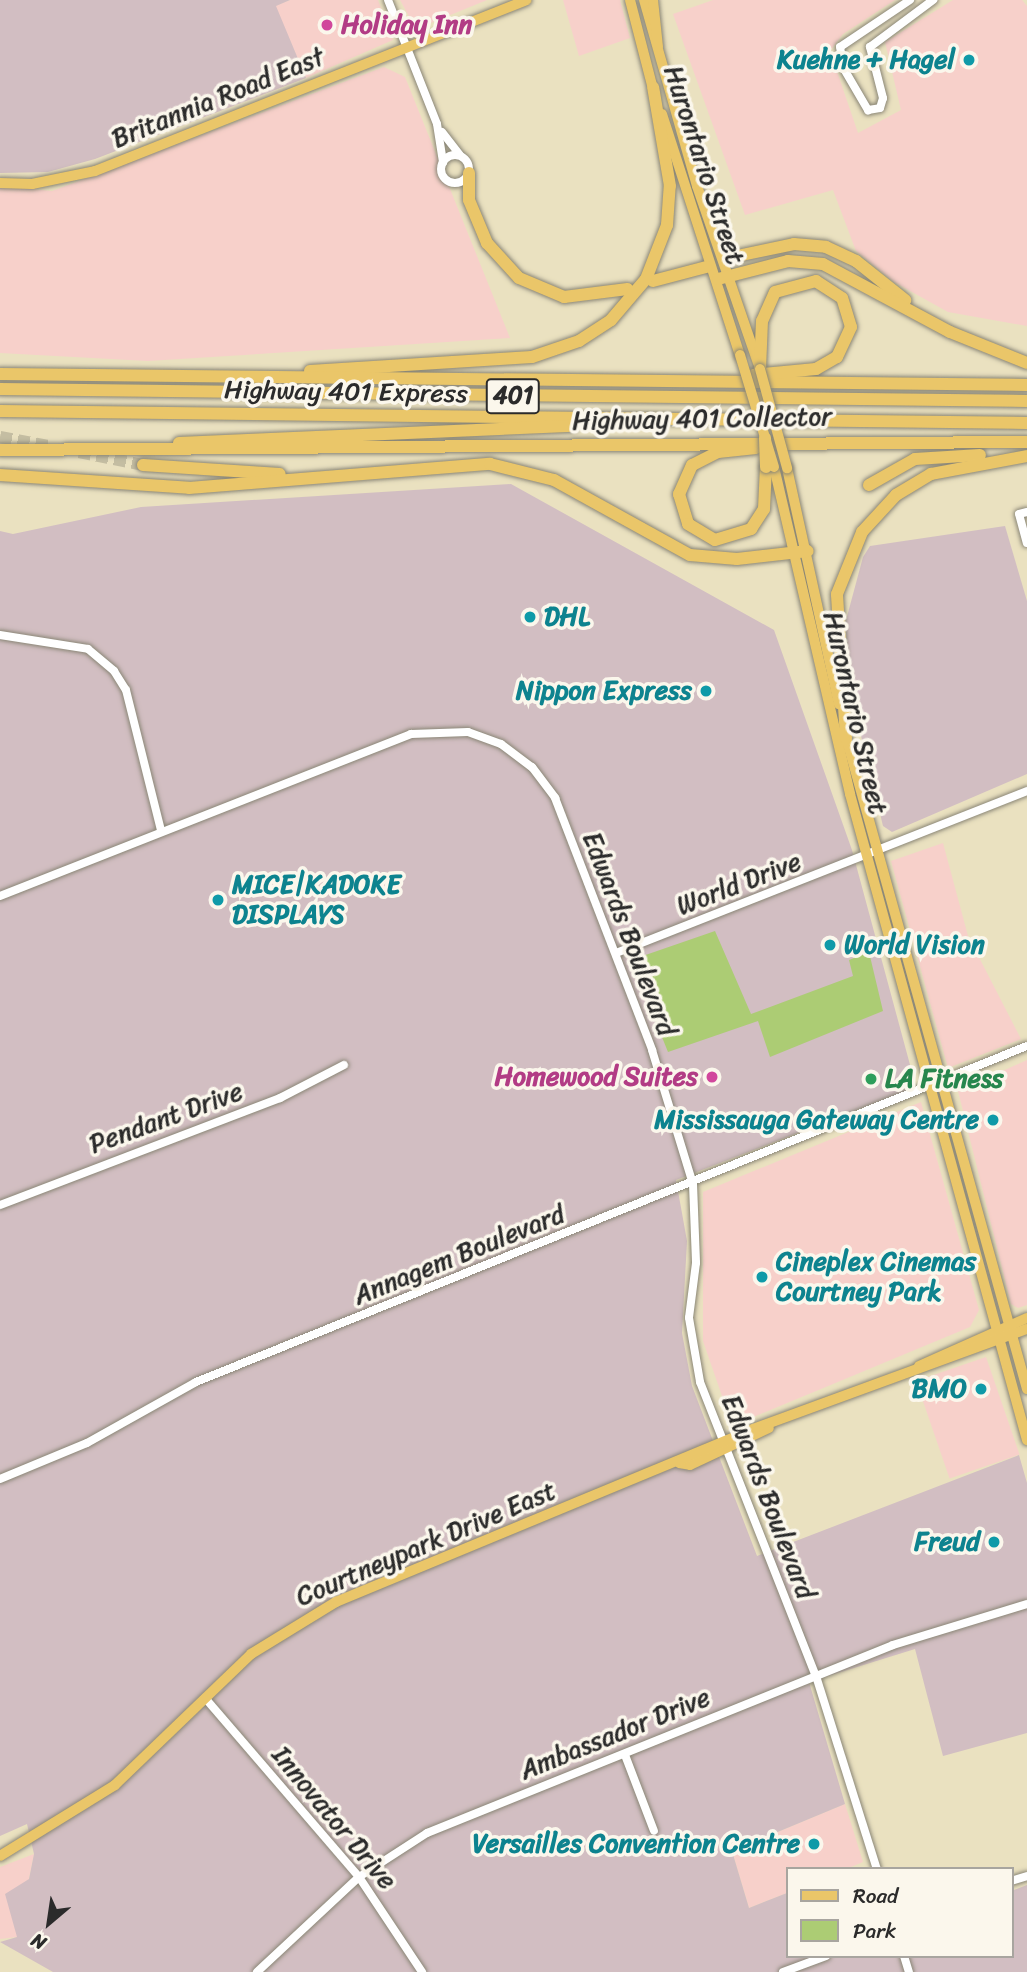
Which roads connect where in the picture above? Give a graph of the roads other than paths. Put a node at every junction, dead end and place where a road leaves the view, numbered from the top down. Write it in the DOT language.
graph roads {
  1 [pos="388,0"];
  2 [pos="526,0"];
  3 [pos="630,0"];
  4 [pos="644,0"];
  5 [pos="653,0"];
  6 [pos="910,0"];
  7 [pos="933,0"];
  8 [pos="874,23"];
  9 [pos="880,34"];
  10 [pos="406,48"];
  11 [pos="657,50"];
  12 [pos="653,87"];
  13 [pos="436,124"];
  14 [pos="460,155"];
  15 [pos="443,163"];
  16 [pos="468,173"];
  17 [pos="0,183"];
  18 [pos="737,256"];
  19 [pos="706,267"];
  20 [pos="724,277"];
  21 [pos="653,281"];
  22 [pos="627,289"];
  23 [pos="917,313"];
  24 [pos="758,354"];
  25 [pos="1027,363"];
  26 [pos="760,369"];
  27 [pos="0,374"];
  28 [pos="220,375"];
  29 [pos="712,382"];
  30 [pos="1027,385"];
  31 [pos="0,390"];
  32 [pos="1027,401"];
  33 [pos="0,411"];
  34 [pos="714,420"];
  35 [pos="1027,423"];
  36 [pos="765,438"];
  37 [pos="847,440"];
  38 [pos="1027,442"];
  39 [pos="155,449"];
  40 [pos="0,450"];
  41 [pos="1027,456"];
  42 [pos="143,465"];
  43 [pos="770,467"];
  44 [pos="354,473"];
  45 [pos="0,475"];
  46 [pos="869,485"];
  47 [pos="1023,513"];
  48 [pos="1027,543"];
  49 [pos="802,551"];
  50 [pos="0,635"];
  51 [pos="846,738"];
  52 [pos="1027,791"];
  53 [pos="161,830"];
  54 [pos="872,855"];
  55 [pos="0,895"];
  56 [pos="616,953"];
  57 [pos="1027,1046"];
  58 [pos="344,1065"];
  59 [pos="943,1084"];
  60 [pos="928,1090"];
  61 [pos="693,1184"];
  62 [pos="0,1205"];
  63 [pos="1027,1318"];
  64 [pos="1027,1329"];
  65 [pos="1011,1330"];
  66 [pos="997,1336"];
  67 [pos="1027,1389"];
  68 [pos="1027,1440"];
  69 [pos="727,1445"];
  70 [pos="0,1479"];
  71 [pos="1027,1604"];
  72 [pos="816,1676"];
  73 [pos="205,1698"];
  74 [pos="625,1755"];
  75 [pos="654,1831"];
  76 [pos="5,1847"];
  77 [pos="0,1856"];
  78 [pos="876,1867"];
  79 [pos="359,1877"];
  80 [pos="821,1958"];
  81 [pos="257,1972"];
  82 [pos="422,1972"];
  83 [pos="783,1972"];
  1 -- 10 [label="street"];
  2 -- 10 [label="main road, Britannia Road East"];
  3 -- 12 [label="main road, Hurontario Street"];
  4 -- 11 [label="main road, Hurontario Street"];
  5 -- 11 [label="main road"];
  6 -- 8 [label="street"];
  7 -- 9 [label="street"];
  8 -- 9 [label="street"];
  8 -- 9 [label="street"];
  10 -- 13 [label="street"];
  10 -- 17 [label="main road, Britannia Road East"];
  11 -- 20 [label="main road, Hurontario Street"];
  12 -- 20 [label="main road, Hurontario Street"];
  12 -- 28 [label="highway"];
  13 -- 14 [label="street"];
  13 -- 15 [label="street"];
  14 -- 15 [label="street"];
  14 -- 16 [label="street"];
  15 -- 16 [label="street"];
  16 -- 22 [label="highway"];
  18 -- 23 [label="highway"];
  19 -- 21 [label="highway"];
  20 -- 23 [label="highway"];
  20 -- 24 [label="main road, Hurontario Street"];
  20 -- 36 [label="main road, Hurontario Street, bridge"];
  23 -- 25 [label="highway"];
  24 -- 26 [label="highway"];
  24 -- 29 [label="highway"];
  26 -- 49 [label="main road, Hurontario Street, bridge"];
  27 -- 28 [label="highway, Highway 401 Collector / 401"];
  28 -- 29 [label="highway, Highway 401 Collector / 401"];
  29 -- 30 [label="highway, Highway 401 Collector / 401"];
  31 -- 32 [label="highway, Highway 401 Express / 401"];
  33 -- 34 [label="highway, Highway 401 Express / 401"];
  34 -- 35 [label="highway, Highway 401 Express / 401"];
  34 -- 39 [label="highway"];
  36 -- 43 [label="highway, bridge"];
  37 -- 38 [label="highway, Highway 401 Collector / 401"];
  37 -- 39 [label="highway, Highway 401 Collector / 401"];
  37 -- 43 [label="highway"];
  39 -- 40 [label="highway, Highway 401 Collector / 401"];
  41 -- 46 [label="highway"];
  41 -- 51 [label="highway"];
  42 -- 44 [label="highway"];
  43 -- 49 [label="main road, Hurontario Street"];
  44 -- 45 [label="highway"];
  44 -- 49 [label="highway"];
  47 -- 48 [label="street"];
  49 -- 51 [label="main road, Hurontario Street"];
  49 -- 54 [label="main road, Hurontario Street"];
  50 -- 53 [label="street"];
  51 -- 54 [label="main road, Hurontario Street"];
  52 -- 54 [label="street, World Drive"];
  53 -- 55 [label="street, Edwards Boulevard"];
  53 -- 56 [label="street, Edwards Boulevard"];
  54 -- 56 [label="street, World Drive"];
  54 -- 59 [label="main road, Hurontario Street"];
  54 -- 60 [label="main road, Hurontario Street"];
  56 -- 61 [label="street, Edwards Boulevard"];
  57 -- 59 [label="street, Annagem Boulevard"];
  58 -- 62 [label="street, Pendant Drive"];
  59 -- 60 [label="street, Annagem Boulevard"];
  59 -- 65 [label="main road, Hurontario Street"];
  60 -- 61 [label="street, Annagem Boulevard"];
  60 -- 66 [label="main road, Hurontario Street"];
  61 -- 69 [label="street, Edwards Boulevard"];
  61 -- 70 [label="street, Annagem Boulevard"];
  63 -- 65 [label="main road"];
  64 -- 65 [label="main road"];
  65 -- 66 [label="main road, Courtneypark Drive East"];
  65 -- 67 [label="main road, Hurontario Street"];
  66 -- 68 [label="main road, Hurontario Street"];
  66 -- 69 [label="main road, Courtneypark Drive East"];
  69 -- 72 [label="street, Edwards Boulevard"];
  69 -- 73 [label="main road, Courtneypark Drive East"];
  71 -- 72 [label="street, Ambassador Drive"];
  72 -- 74 [label="street, Ambassador Drive"];
  72 -- 78 [label="street, Edwards Boulevard"];
  73 -- 76 [label="main road, Courtneypark Drive East"];
  73 -- 79 [label="street, Innovator Drive"];
  74 -- 75 [label="street"];
  74 -- 79 [label="street, Ambassador Drive"];
  76 -- 77 [label="main road, Courtneypark Drive East"];
  79 -- 81 [label="street, Ambassador Drive"];
  79 -- 82 [label="street, Innovator Drive"];
  80 -- 83 [label="street"];
}
